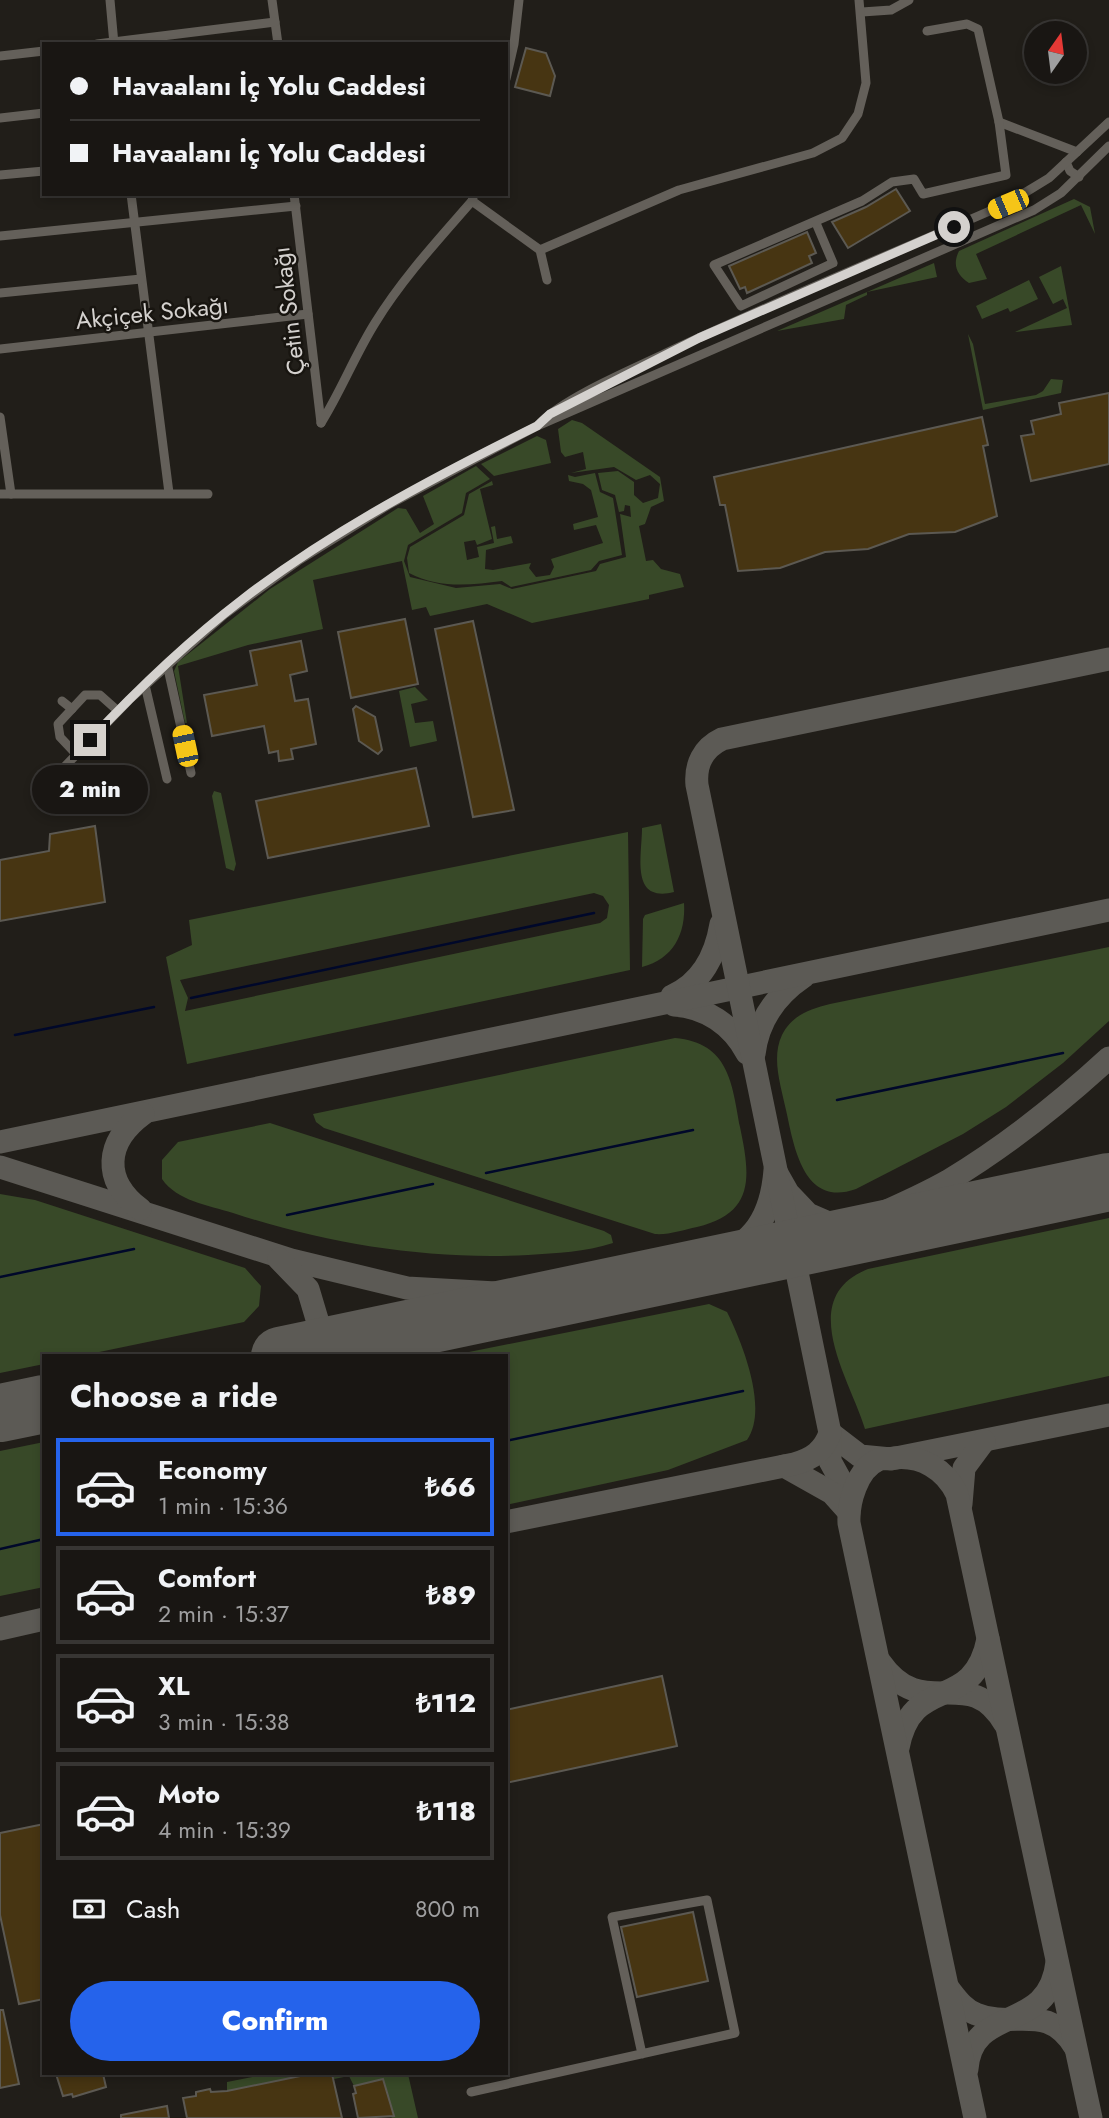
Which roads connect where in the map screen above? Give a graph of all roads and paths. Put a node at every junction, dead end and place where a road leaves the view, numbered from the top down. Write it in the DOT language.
graph roads {
  1 [pos="110,0"];
  2 [pos="272,0"];
  3 [pos="519,0"];
  4 [pos="859,0"];
  5 [pos="909,0"];
  6 [pos="862,12"];
  7 [pos="275,22"];
  8 [pos="927,31"];
  9 [pos="114,42"];
  10 [pos="122,42"];
  11 [pos="278,42"];
  12 [pos="42,51"];
  13 [pos="0,57"];
  14 [pos="508,70"];
  15 [pos="42,113"];
  16 [pos="0,118"];
  17 [pos="999,122"];
  18 [pos="1109,122"];
  19 [pos="1109,146"];
  20 [pos="1077,152"];
  21 [pos="1066,162"];
  22 [pos="42,170"];
  23 [pos="0,175"];
  24 [pos="1079,177"];
  25 [pos="131,196"];
  26 [pos="294,196"];
  27 [pos="473,198"];
  28 [pos="296,206"];
  29 [pos="134,221"];
  30 [pos="816,223"];
  31 [pos="0,236"];
  32 [pos="540,250"];
  33 [pos="141,279"];
  34 [pos="547,280"];
  35 [pos="0,293"];
  36 [pos="308,314"];
  37 [pos="150,334"];
  38 [pos="0,349"];
  39 [pos="0,417"];
  40 [pos="537,426"];
  41 [pos="169,493"];
  42 [pos="0,494"];
  43 [pos="11,494"];
  44 [pos="208,494"];
  45 [pos="167,664"];
  46 [pos="145,685"];
  47 [pos="62,701"];
  48 [pos="72,709"];
  49 [pos="118,711"];
  50 [pos="76,754"];
  51 [pos="191,773"];
  52 [pos="167,779"];
  53 [pos="45,787"];
  54 [pos="642,2054"];
  55 [pos="471,2092"];
  1 -- 9 [label="street"];
  2 -- 7 [label="street"];
  3 -- 14 [label="street"];
  4 -- 6 [label="street"];
  5 -- 6 [label="street"];
  6 -- 32 [label="street"];
  7 -- 10 [label="street"];
  7 -- 11 [label="street"];
  8 -- 17 [label="street"];
  12 -- 13 [label="street"];
  15 -- 16 [label="street"];
  17 -- 20 [label="street"];
  17 -- 30 [label="street"];
  18 -- 20 [label="street"];
  19 -- 24 [label="street"];
  20 -- 21 [label="street"];
  21 -- 24 [label="street"];
  21 -- 40 [label="street"];
  22 -- 23 [label="street"];
  24 -- 40 [label="street"];
  25 -- 29 [label="street"];
  26 -- 28 [label="street, Çetin Sokağı"];
  27 -- 32 [label="street"];
  27 -- 36 [label="street, Çetin Sokağı"];
  28 -- 29 [label="street"];
  28 -- 36 [label="street, Çetin Sokağı"];
  29 -- 31 [label="street"];
  29 -- 33 [label="street"];
  30 -- 30 [label="street"];
  32 -- 34 [label="street"];
  33 -- 35 [label="street"];
  33 -- 37 [label="street"];
  36 -- 37 [label="street, Akçiçek Sokağı"];
  37 -- 38 [label="street, Akçiçek Sokağı"];
  37 -- 41 [label="street"];
  39 -- 43 [label="street"];
  40 -- 45 [label="street"];
  41 -- 43 [label="street"];
  41 -- 44 [label="street"];
  42 -- 43 [label="street"];
  45 -- 46 [label="street"];
  45 -- 51 [label="street"];
  46 -- 49 [label="street"];
  46 -- 52 [label="street"];
  47 -- 48 [label="street"];
  48 -- 49 [label="street"];
  48 -- 50 [label="street"];
  49 -- 50 [label="street"];
  50 -- 53 [label="street"];
  54 -- 54 [label="street"];
  54 -- 55 [label="street"];
}
